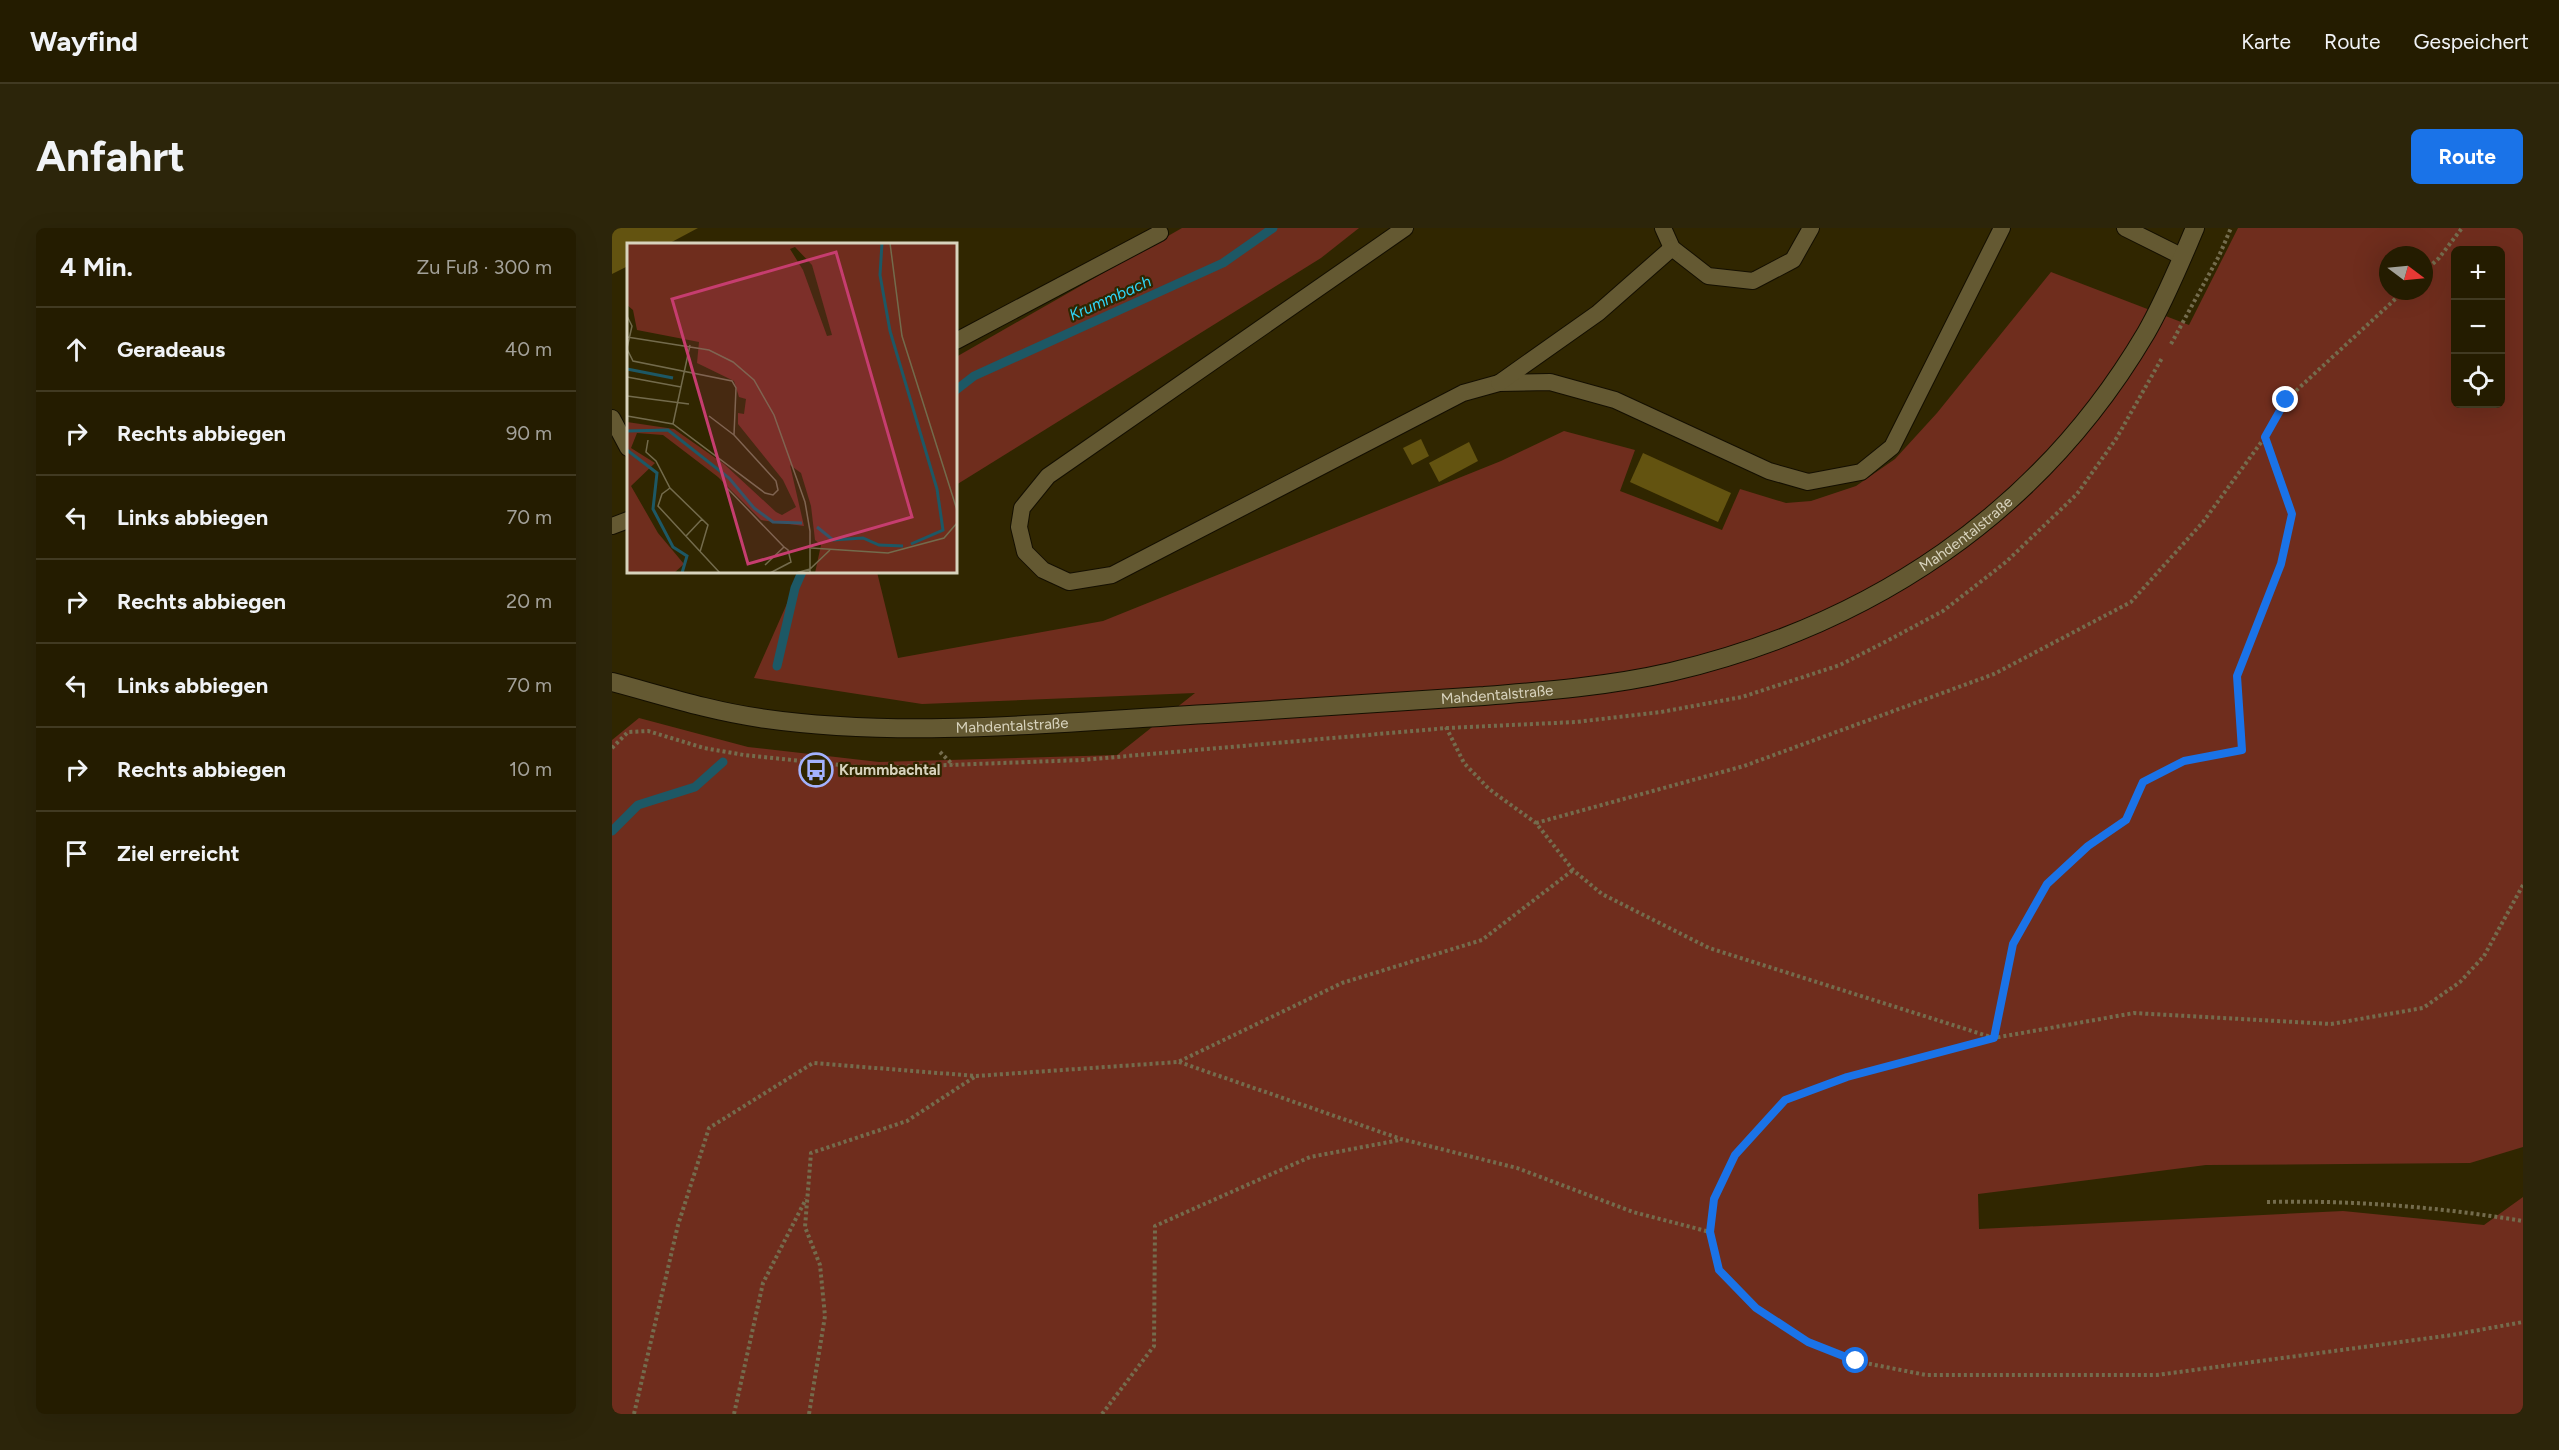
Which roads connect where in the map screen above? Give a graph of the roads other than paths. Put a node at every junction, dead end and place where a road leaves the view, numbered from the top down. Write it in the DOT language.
graph roads {
  1 [pos="1406,228"];
  2 [pos="1663,228"];
  3 [pos="1811,228"];
  4 [pos="2002,228"];
  5 [pos="2126,228"];
  6 [pos="2195,228"];
  7 [pos="1160,233"];
  8 [pos="1672,248"];
  9 [pos="2183,257"];
  10 [pos="957,340"];
  11 [pos="1499,383"];
  12 [pos="612,418"];
  13 [pos="627,446"];
  14 [pos="627,520"];
  15 [pos="612,526"];
  16 [pos="612,682"];
  1 -- 11 [label="lane"];
  2 -- 8 [label="lane"];
  3 -- 8 [label="lane"];
  4 -- 11 [label="lane"];
  5 -- 9 [label="lane"];
  6 -- 9 [label="main road, Mahdentalstraße"];
  7 -- 10 [label="lane"];
  8 -- 11 [label="lane"];
  9 -- 16 [label="main road, Mahdentalstraße"];
  12 -- 13 [label="lane"];
  14 -- 15 [label="lane"];
}
